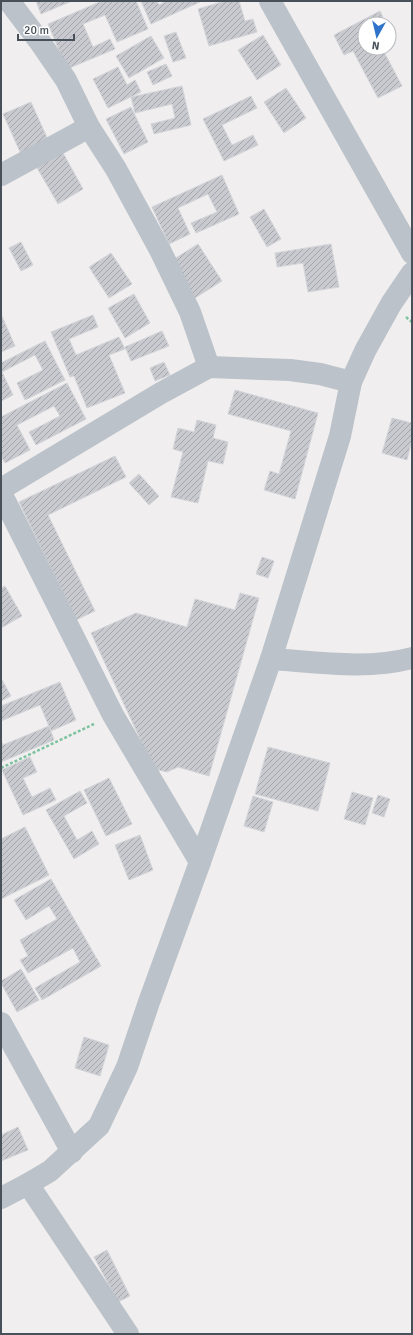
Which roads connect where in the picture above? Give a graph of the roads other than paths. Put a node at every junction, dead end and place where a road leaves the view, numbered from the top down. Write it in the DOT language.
graph roads {
  1 [pos="9,1"];
  2 [pos="270,1"];
  3 [pos="89,127"];
  4 [pos="1,175"];
  5 [pos="412,253"];
  6 [pos="412,273"];
  7 [pos="209,367"];
  8 [pos="351,382"];
  9 [pos="1,489"];
  10 [pos="1,493"];
  11 [pos="271,658"];
  12 [pos="412,658"];
  13 [pos="200,862"];
  14 [pos="1,1023"];
  15 [pos="72,1152"];
  16 [pos="28,1184"];
  17 [pos="1,1198"];
  18 [pos="128,1334"];
  1 -- 3 [label="street"];
  2 -- 5 [label="street"];
  3 -- 4 [label="street"];
  3 -- 7 [label="street"];
  6 -- 8 [label="street"];
  7 -- 8 [label="street"];
  7 -- 9 [label="street"];
  8 -- 11 [label="street"];
  10 -- 13 [label="street"];
  11 -- 12 [label="street"];
  11 -- 13 [label="street"];
  13 -- 15 [label="street"];
  14 -- 15 [label="street"];
  15 -- 16 [label="street"];
  16 -- 17 [label="street"];
  16 -- 18 [label="street"];
}
